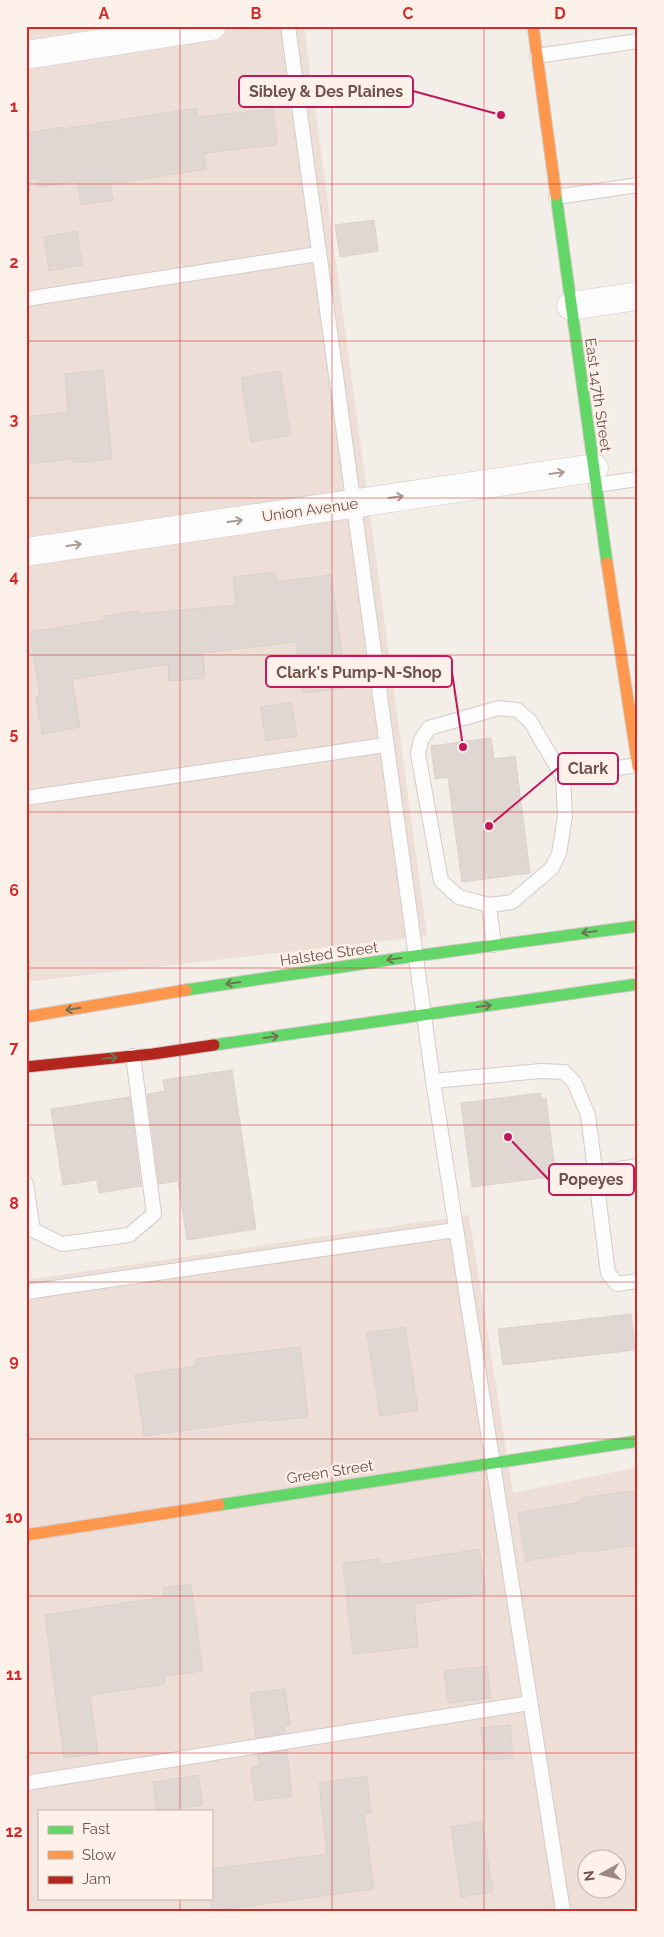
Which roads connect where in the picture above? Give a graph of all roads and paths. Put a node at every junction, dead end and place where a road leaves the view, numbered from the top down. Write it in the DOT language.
graph roads {
  1 [pos="212,26"];
  2 [pos="288,26"];
  3 [pos="532,26"];
  4 [pos="638,41"];
  5 [pos="26,55"];
  6 [pos="537,56"];
  7 [pos="638,185"];
  8 [pos="556,197"];
  9 [pos="318,254"];
  10 [pos="638,296"];
  11 [pos="26,299"];
  12 [pos="571,306"];
  13 [pos="595,476"];
  14 [pos="638,479"];
  15 [pos="352,504"];
  16 [pos="26,552"];
  17 [pos="635,729"];
  18 [pos="385,746"];
  19 [pos="638,766"];
  20 [pos="563,777"];
  21 [pos="26,798"];
  22 [pos="489,905"];
  23 [pos="638,926"];
  24 [pos="494,945"];
  25 [pos="415,956"];
  26 [pos="638,984"];
  27 [pos="423,1015"];
  28 [pos="26,1017"];
  29 [pos="133,1056"];
  30 [pos="26,1067"];
  31 [pos="433,1081"];
  32 [pos="638,1166"];
  33 [pos="596,1173"];
  34 [pos="26,1184"];
  35 [pos="455,1230"];
  36 [pos="638,1281"];
  37 [pos="26,1292"];
  38 [pos="638,1441"];
  39 [pos="491,1462"];
  40 [pos="26,1535"];
  41 [pos="530,1702"];
  42 [pos="26,1783"];
  43 [pos="563,1911"];
  1 -- 5 [label="street"];
  2 -- 9 [label="lane"];
  3 -- 6 [label="main road, East 147th Street"];
  4 -- 6 [label="lane"];
  6 -- 8 [label="main road, East 147th Street"];
  7 -- 8 [label="lane"];
  8 -- 12 [label="main road, East 147th Street"];
  9 -- 11 [label="lane"];
  9 -- 15 [label="lane"];
  10 -- 12 [label="street"];
  12 -- 13 [label="main road, East 147th Street"];
  13 -- 14 [label="lane"];
  15 -- 13 [label="street, Union Avenue, one-way"];
  13 -- 17 [label="main road, East 147th Street"];
  16 -- 15 [label="street, Union Avenue, one-way"];
  15 -- 18 [label="lane"];
  17 -- 19 [label="main road, East 147th Street"];
  18 -- 21 [label="lane"];
  18 -- 25 [label="lane"];
  19 -- 20 [label="lane"];
  20 -- 22 [label="lane"];
  20 -- 22 [label="lane"];
  22 -- 24 [label="lane"];
  23 -- 24 [label="main road, Halsted Street, one-way"];
  24 -- 25 [label="main road, Halsted Street"];
  25 -- 27 [label="lane"];
  25 -- 28 [label="main road, Halsted Street, one-way"];
  27 -- 26 [label="main road, one-way"];
  29 -- 27 [label="main road, one-way"];
  27 -- 31 [label="lane"];
  30 -- 29 [label="main road, one-way"];
  29 -- 34 [label="lane"];
  31 -- 33 [label="lane"];
  31 -- 35 [label="lane"];
  32 -- 33 [label="lane"];
  33 -- 36 [label="lane"];
  35 -- 37 [label="lane"];
  35 -- 39 [label="lane"];
  38 -- 39 [label="main road, Green Street"];
  39 -- 40 [label="main road, Green Street"];
  39 -- 41 [label="lane"];
  41 -- 42 [label="lane"];
  41 -- 43 [label="lane"];
}
